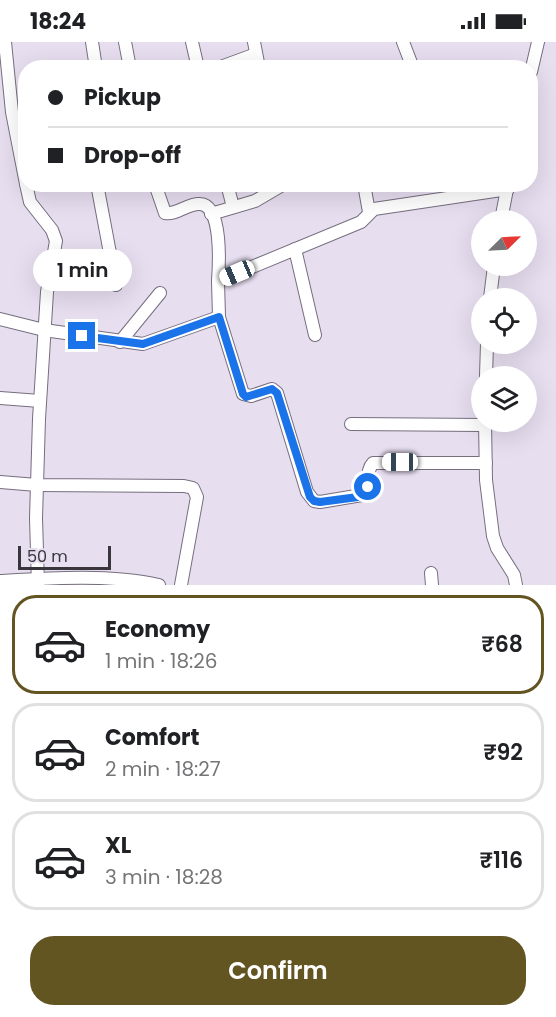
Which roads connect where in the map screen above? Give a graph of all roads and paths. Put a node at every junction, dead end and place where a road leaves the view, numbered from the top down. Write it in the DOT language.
graph roads {
  1 [pos="4,42"];
  2 [pos="92,42"];
  3 [pos="124,42"];
  4 [pos="192,42"];
  5 [pos="403,42"];
  6 [pos="538,42"];
  7 [pos="255,48"];
  8 [pos="95,60"];
  9 [pos="128,60"];
  10 [pos="196,60"];
  11 [pos="233,60"];
  12 [pos="410,60"];
  13 [pos="534,60"];
  14 [pos="18,143"];
  15 [pos="28,192"];
  16 [pos="99,192"];
  17 [pos="158,192"];
  18 [pos="229,192"];
  19 [pos="272,192"];
  20 [pos="365,192"];
  21 [pos="477,192"];
  22 [pos="507,192"];
  23 [pos="233,207"];
  24 [pos="503,210"];
  25 [pos="369,212"];
  26 [pos="211,214"];
  27 [pos="295,249"];
  28 [pos="218,281"];
  29 [pos="116,285"];
  30 [pos="160,293"];
  31 [pos="219,317"];
  32 [pos="0,319"];
  33 [pos="44,330"];
  34 [pos="315,335"];
  35 [pos="120,342"];
  36 [pos="0,398"];
  37 [pos="40,401"];
  38 [pos="471,423"];
  39 [pos="351,424"];
  40 [pos="485,432"];
  41 [pos="486,463"];
  42 [pos="0,482"];
  43 [pos="37,485"];
  44 [pos="0,581"];
  45 [pos="38,582"];
  46 [pos="159,585"];
  47 [pos="181,585"];
  48 [pos="516,585"];
  1 -- 14 [label="street"];
  2 -- 8 [label="street"];
  3 -- 9 [label="street"];
  4 -- 10 [label="street"];
  5 -- 12 [label="street"];
  6 -- 13 [label="street"];
  7 -- 11 [label="street"];
  15 -- 33 [label="street"];
  16 -- 29 [label="street"];
  17 -- 26 [label="street"];
  18 -- 23 [label="street"];
  19 -- 23 [label="street"];
  20 -- 25 [label="street"];
  21 -- 25 [label="street"];
  22 -- 24 [label="street"];
  23 -- 26 [label="street"];
  25 -- 27 [label="street"];
  26 -- 28 [label="street"];
  27 -- 28 [label="street"];
  27 -- 34 [label="street"];
  28 -- 31 [label="street"];
  30 -- 35 [label="street"];
  31 -- 35 [label="street"];
  31 -- 41 [label="street"];
  32 -- 33 [label="street"];
  33 -- 35 [label="street"];
  33 -- 37 [label="street"];
  36 -- 37 [label="street"];
  37 -- 43 [label="street"];
  38 -- 39 [label="street"];
  40 -- 41 [label="street"];
  41 -- 48 [label="street"];
  42 -- 43 [label="street"];
  43 -- 45 [label="street"];
  43 -- 47 [label="street"];
  44 -- 45 [label="street"];
  45 -- 46 [label="street"];
}
